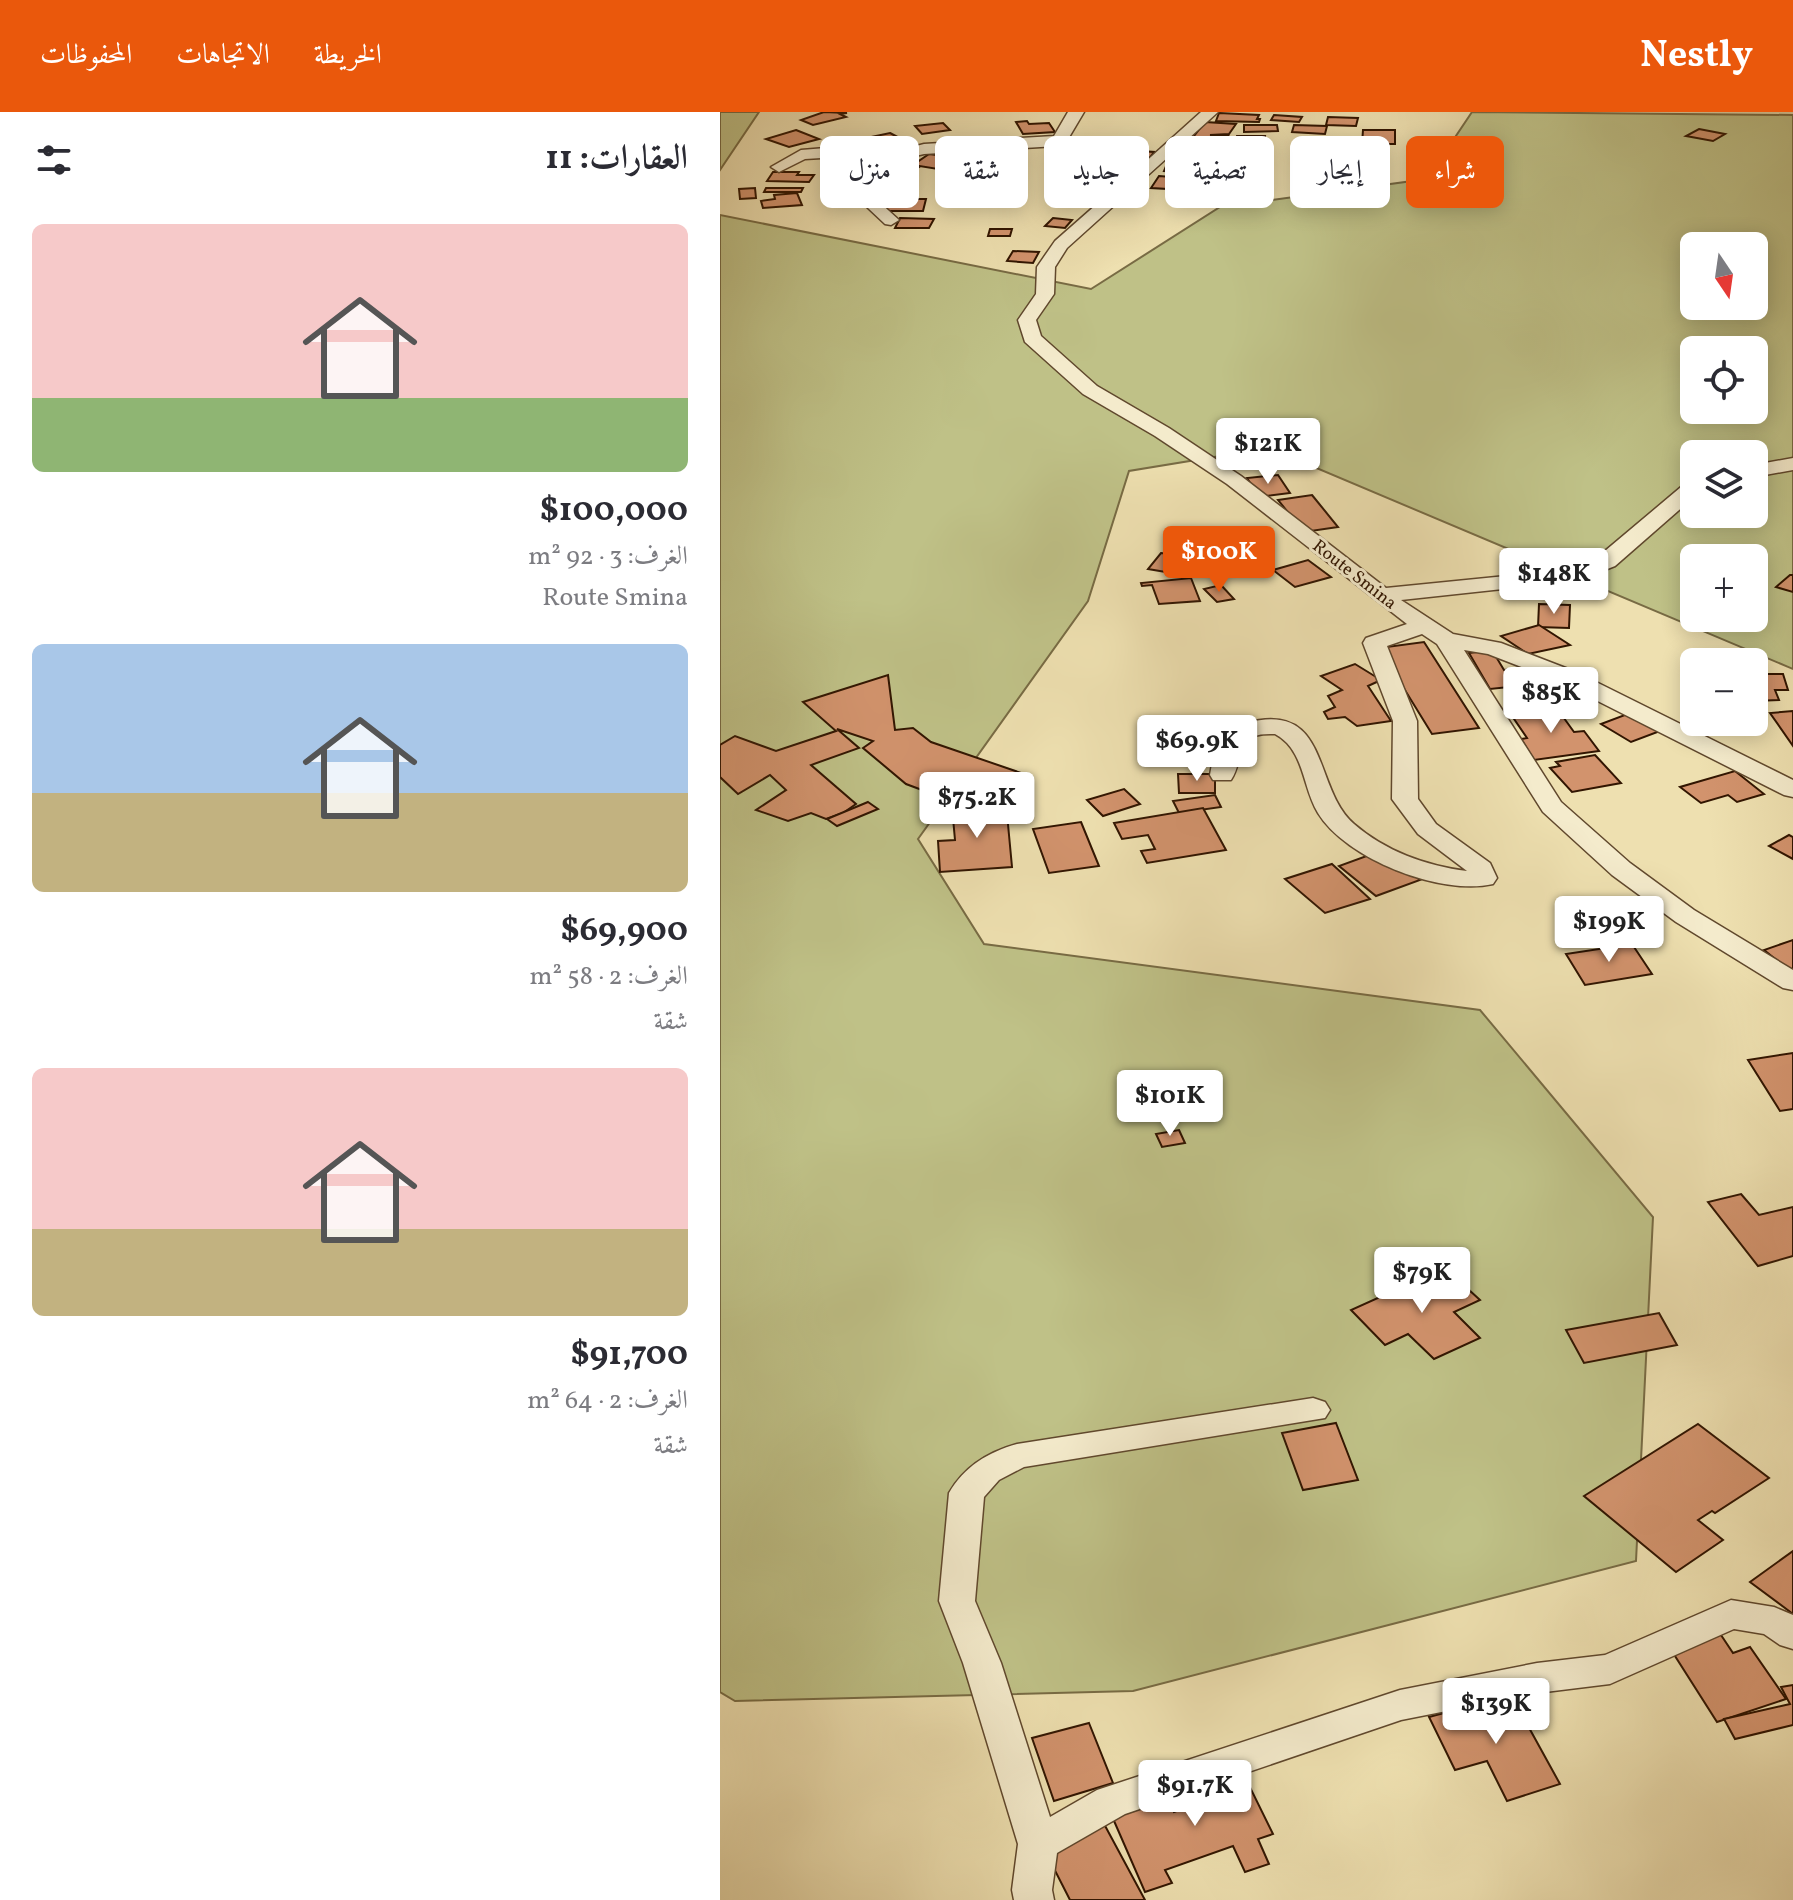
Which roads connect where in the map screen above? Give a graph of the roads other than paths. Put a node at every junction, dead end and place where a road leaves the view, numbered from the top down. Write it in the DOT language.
graph roads {
  1 [pos="1055,112"];
  2 [pos="1076,112"];
  3 [pos="1210,112"];
  4 [pos="1062,135"];
  5 [pos="919,150"];
  6 [pos="820,153"];
  7 [pos="779,167"];
  8 [pos="1149,167"];
  9 [pos="877,208"];
  10 [pos="1103,208"];
  11 [pos="891,220"];
  12 [pos="1793,464"];
  13 [pos="1768,468"];
  14 [pos="1680,498"];
  15 [pos="1381,595"];
  16 [pos="1436,633"];
  17 [pos="1222,775"];
  18 [pos="1793,790"];
  19 [pos="1793,982"];
  20 [pos="1313,1410"];
  21 [pos="1793,1635"];
  22 [pos="1038,1844"];
  23 [pos="1034,1900"];
  1 -- 4 [label="street"];
  2 -- 4 [label="street"];
  3 -- 8 [label="street, Route Smina"];
  4 -- 5 [label="street"];
  6 -- 7 [label="street"];
  9 -- 11 [label="street"];
  10 -- 15 [label="street, Route Smina"];
  12 -- 13 [label="street"];
  14 -- 15 [label="street"];
  15 -- 16 [label="street, Route Smina"];
  16 -- 17 [label="street"];
  16 -- 18 [label="street"];
  16 -- 19 [label="street, Route Smina"];
  20 -- 22 [label="street"];
  21 -- 22 [label="street"];
  22 -- 23 [label="street"];
}
